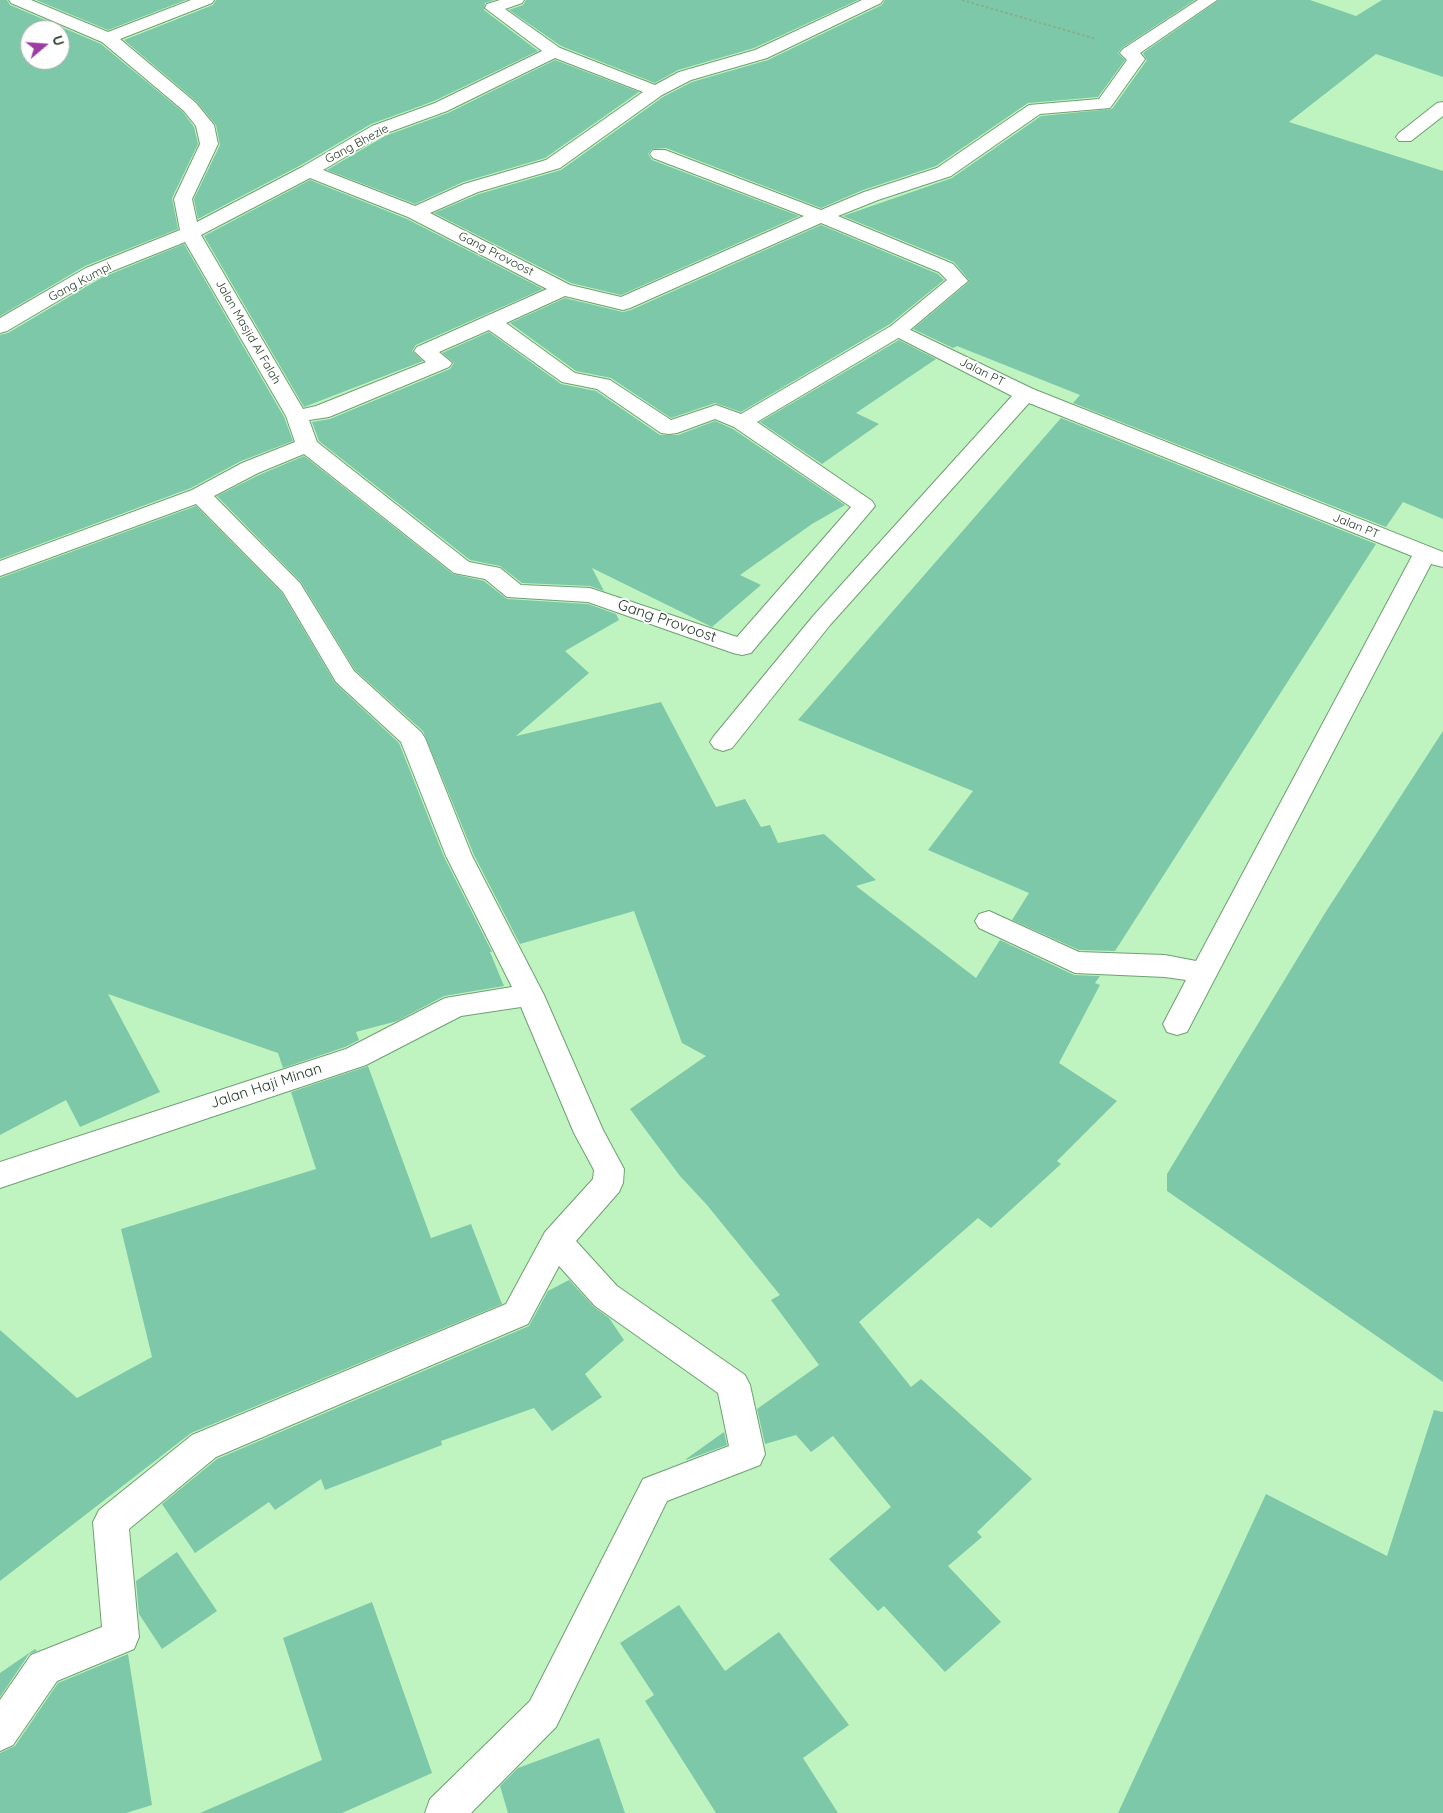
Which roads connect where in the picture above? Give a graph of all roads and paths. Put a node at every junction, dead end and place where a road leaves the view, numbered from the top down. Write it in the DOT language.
graph roads {
  1 [pos="17,0"];
  2 [pos="206,0"];
  3 [pos="516,0"];
  4 [pos="875,0"];
  5 [pos="962,0"];
  6 [pos="1209,0"];
  7 [pos="108,38"];
  8 [pos="554,52"];
  9 [pos="1129,53"];
  10 [pos="656,91"];
  11 [pos="1443,107"];
  12 [pos="1405,137"];
  13 [pos="659,154"];
  14 [pos="309,170"];
  15 [pos="415,213"];
  16 [pos="823,217"];
  17 [pos="190,232"];
  18 [pos="563,289"];
  19 [pos="491,322"];
  20 [pos="0,327"];
  21 [pos="898,330"];
  22 [pos="1025,394"];
  23 [pos="297,416"];
  24 [pos="742,422"];
  25 [pos="307,445"];
  26 [pos="200,495"];
  27 [pos="1434,556"];
  28 [pos="0,569"];
  29 [pos="723,742"];
  30 [pos="989,921"];
  31 [pos="1205,973"];
  32 [pos="530,995"];
  33 [pos="1177,1024"];
  34 [pos="0,1175"];
  35 [pos="556,1241"];
  36 [pos="0,1732"];
  37 [pos="444,1813"];
  1 -- 7 [label="street, Jalan Masjid Al Falah"];
  2 -- 7 [label="street"];
  3 -- 8 [label="street"];
  4 -- 10 [label="street"];
  5 -- 9 [label="path"];
  6 -- 9 [label="street"];
  7 -- 17 [label="street, Jalan Masjid Al Falah"];
  8 -- 10 [label="street"];
  8 -- 14 [label="street, Gang Bhezie"];
  9 -- 16 [label="street, Gang Provoost"];
  10 -- 15 [label="street"];
  11 -- 12 [label="street"];
  13 -- 16 [label="street"];
  14 -- 15 [label="street, Gang Provoost"];
  14 -- 17 [label="street, Gang Bhezie"];
  15 -- 18 [label="street, Gang Provoost"];
  16 -- 18 [label="street, Gang Provoost"];
  16 -- 21 [label="street"];
  17 -- 20 [label="street, Gang Kumpi"];
  17 -- 23 [label="street, Jalan Masjid Al Falah"];
  18 -- 19 [label="street"];
  19 -- 23 [label="street"];
  19 -- 24 [label="street, Gang Provoost"];
  21 -- 22 [label="street, Jalan PT"];
  21 -- 24 [label="street"];
  22 -- 27 [label="street, Jalan PT"];
  22 -- 29 [label="street"];
  23 -- 25 [label="street, Jalan Masjid Al Falah"];
  24 -- 25 [label="street, Gang Provoost"];
  25 -- 26 [label="street"];
  26 -- 28 [label="street"];
  26 -- 32 [label="street"];
  27 -- 31 [label="street"];
  30 -- 31 [label="street"];
  31 -- 33 [label="street"];
  32 -- 34 [label="street, Jalan Haji Minan"];
  32 -- 35 [label="street"];
  35 -- 36 [label="street"];
  35 -- 37 [label="street"];
}
